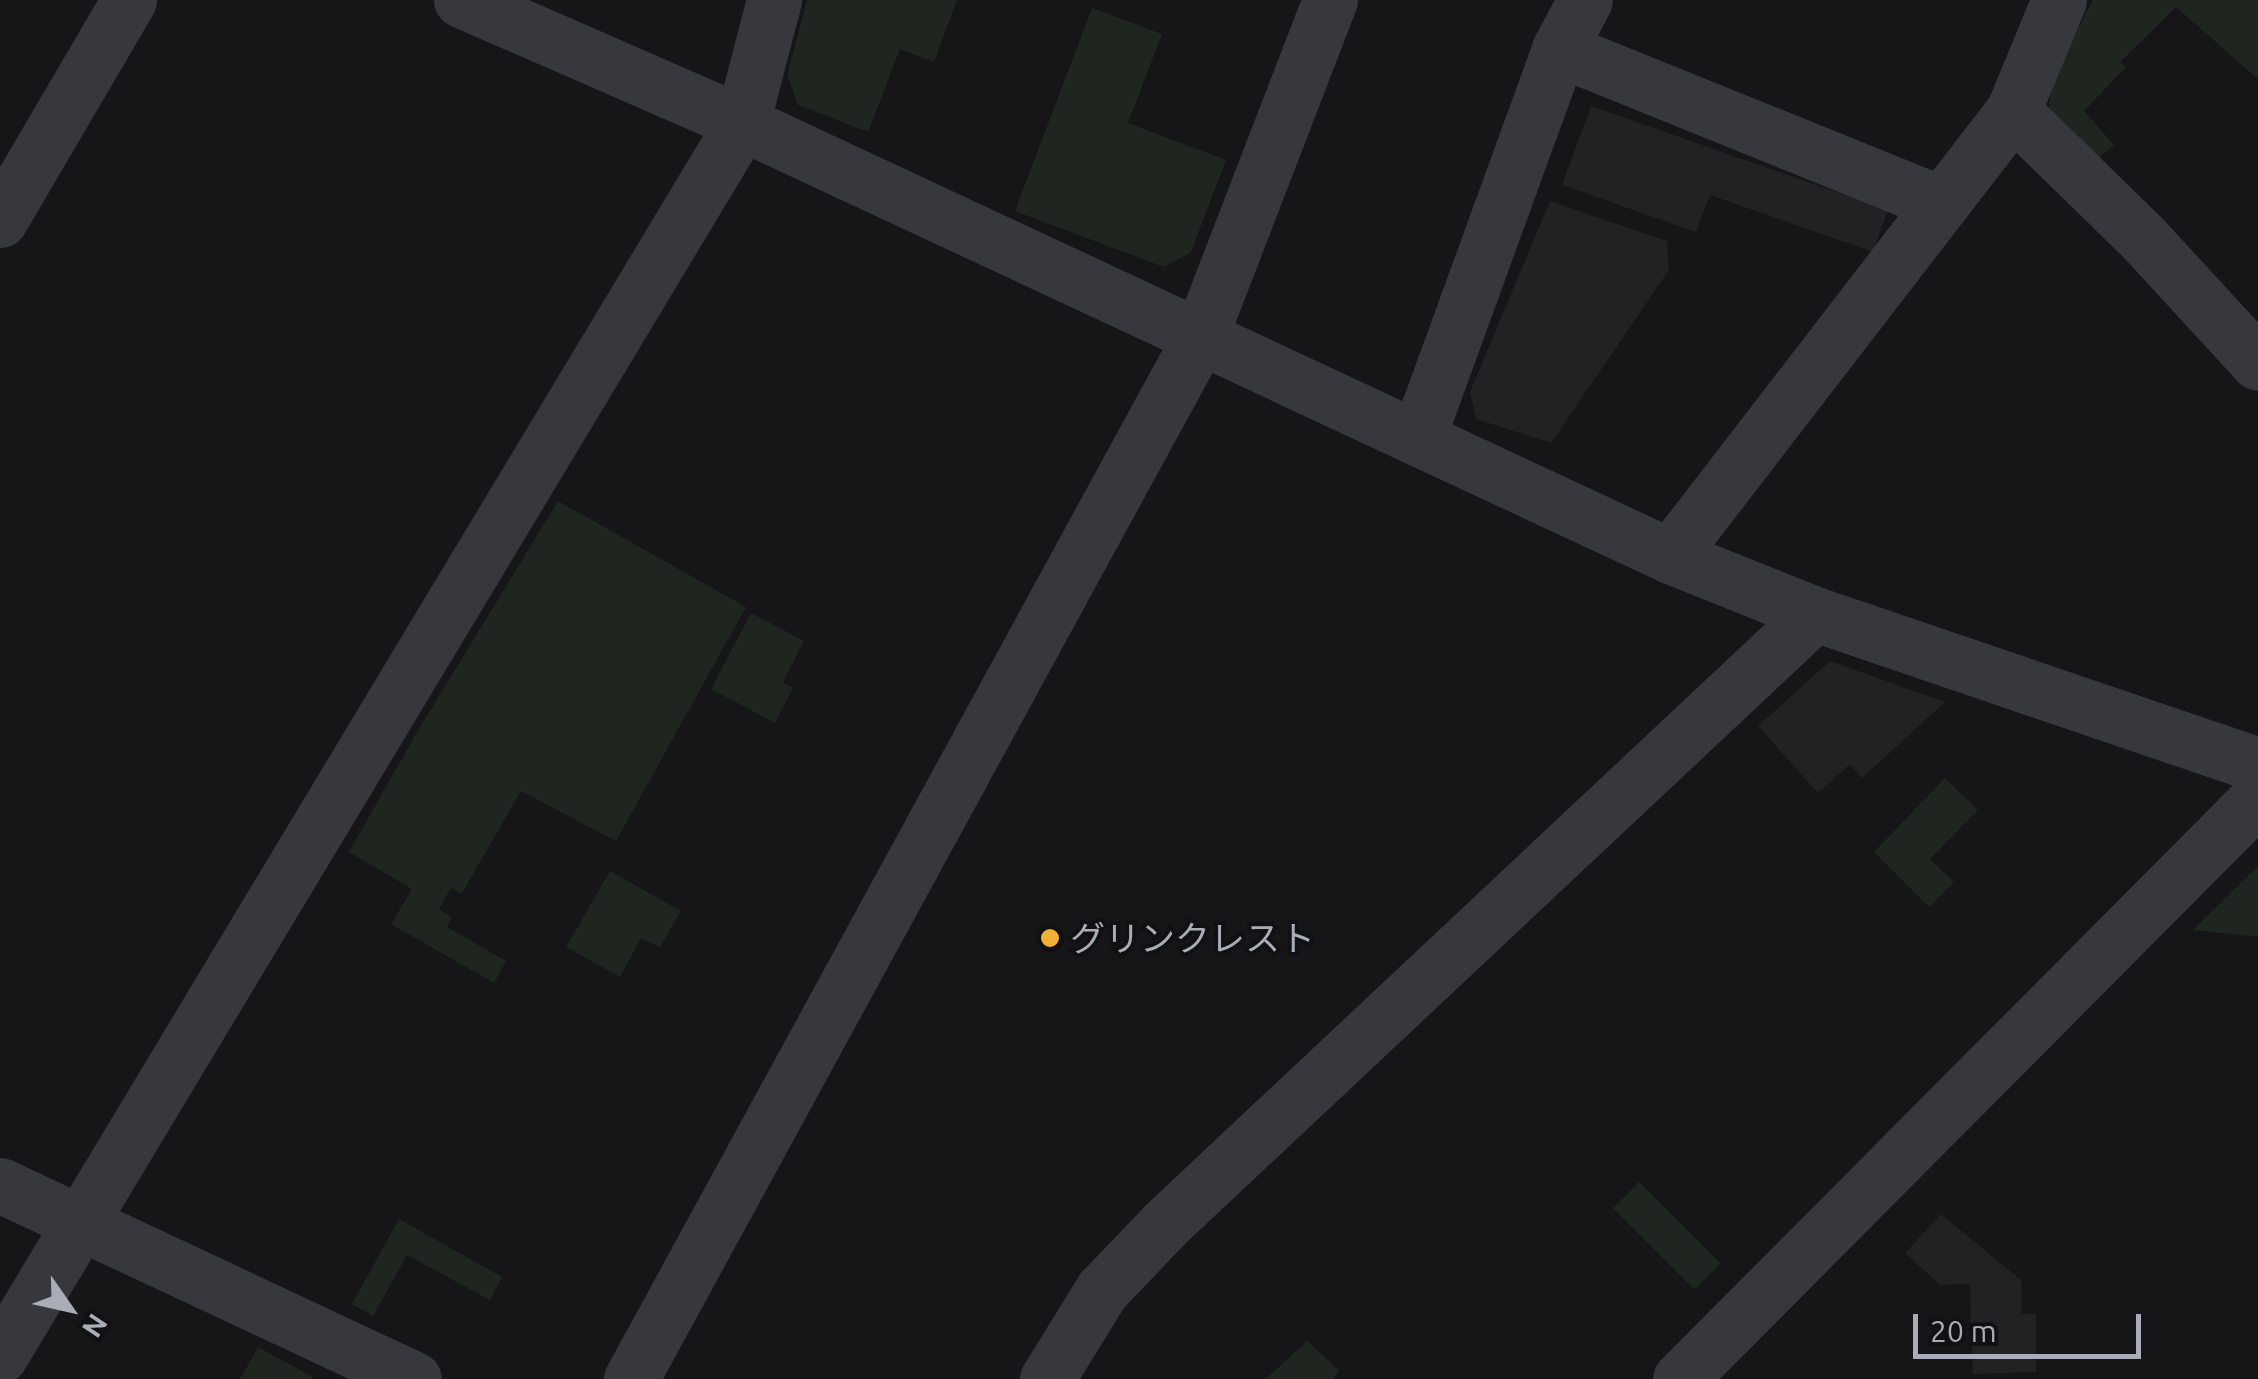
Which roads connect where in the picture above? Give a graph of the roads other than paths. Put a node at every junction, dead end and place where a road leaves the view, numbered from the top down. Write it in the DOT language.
graph roads {
  1 [pos="130,0"];
  2 [pos="461,0"];
  3 [pos="774,0"];
  4 [pos="1330,0"];
  5 [pos="1584,0"];
  6 [pos="2059,0"];
  7 [pos="1558,49"];
  8 [pos="2013,111"];
  9 [pos="742,123"];
  10 [pos="1942,204"];
  11 [pos="0,220"];
  12 [pos="1200,337"];
  13 [pos="2258,363"];
  14 [pos="1418,436"];
  15 [pos="1670,556"];
  16 [pos="1815,614"];
  17 [pos="2258,765"];
  18 [pos="2258,798"];
  19 [pos="0,1185"];
  20 [pos="80,1222"];
  21 [pos="0,1356"];
  22 [pos="414,1379"];
  23 [pos="631,1379"];
  24 [pos="1047,1379"];
  25 [pos="1680,1379"];
  1 -- 11 [label="street"];
  2 -- 9 [label="street"];
  3 -- 9 [label="street"];
  4 -- 12 [label="street"];
  5 -- 7 [label="street"];
  6 -- 8 [label="street"];
  7 -- 10 [label="street"];
  7 -- 14 [label="street"];
  8 -- 10 [label="street"];
  8 -- 13 [label="street"];
  9 -- 12 [label="street"];
  9 -- 20 [label="street"];
  10 -- 15 [label="street"];
  12 -- 14 [label="street"];
  12 -- 23 [label="street"];
  14 -- 15 [label="street"];
  15 -- 16 [label="street"];
  16 -- 17 [label="street"];
  16 -- 24 [label="street"];
  18 -- 25 [label="street"];
  19 -- 20 [label="street"];
  20 -- 21 [label="street"];
  20 -- 22 [label="street"];
}
